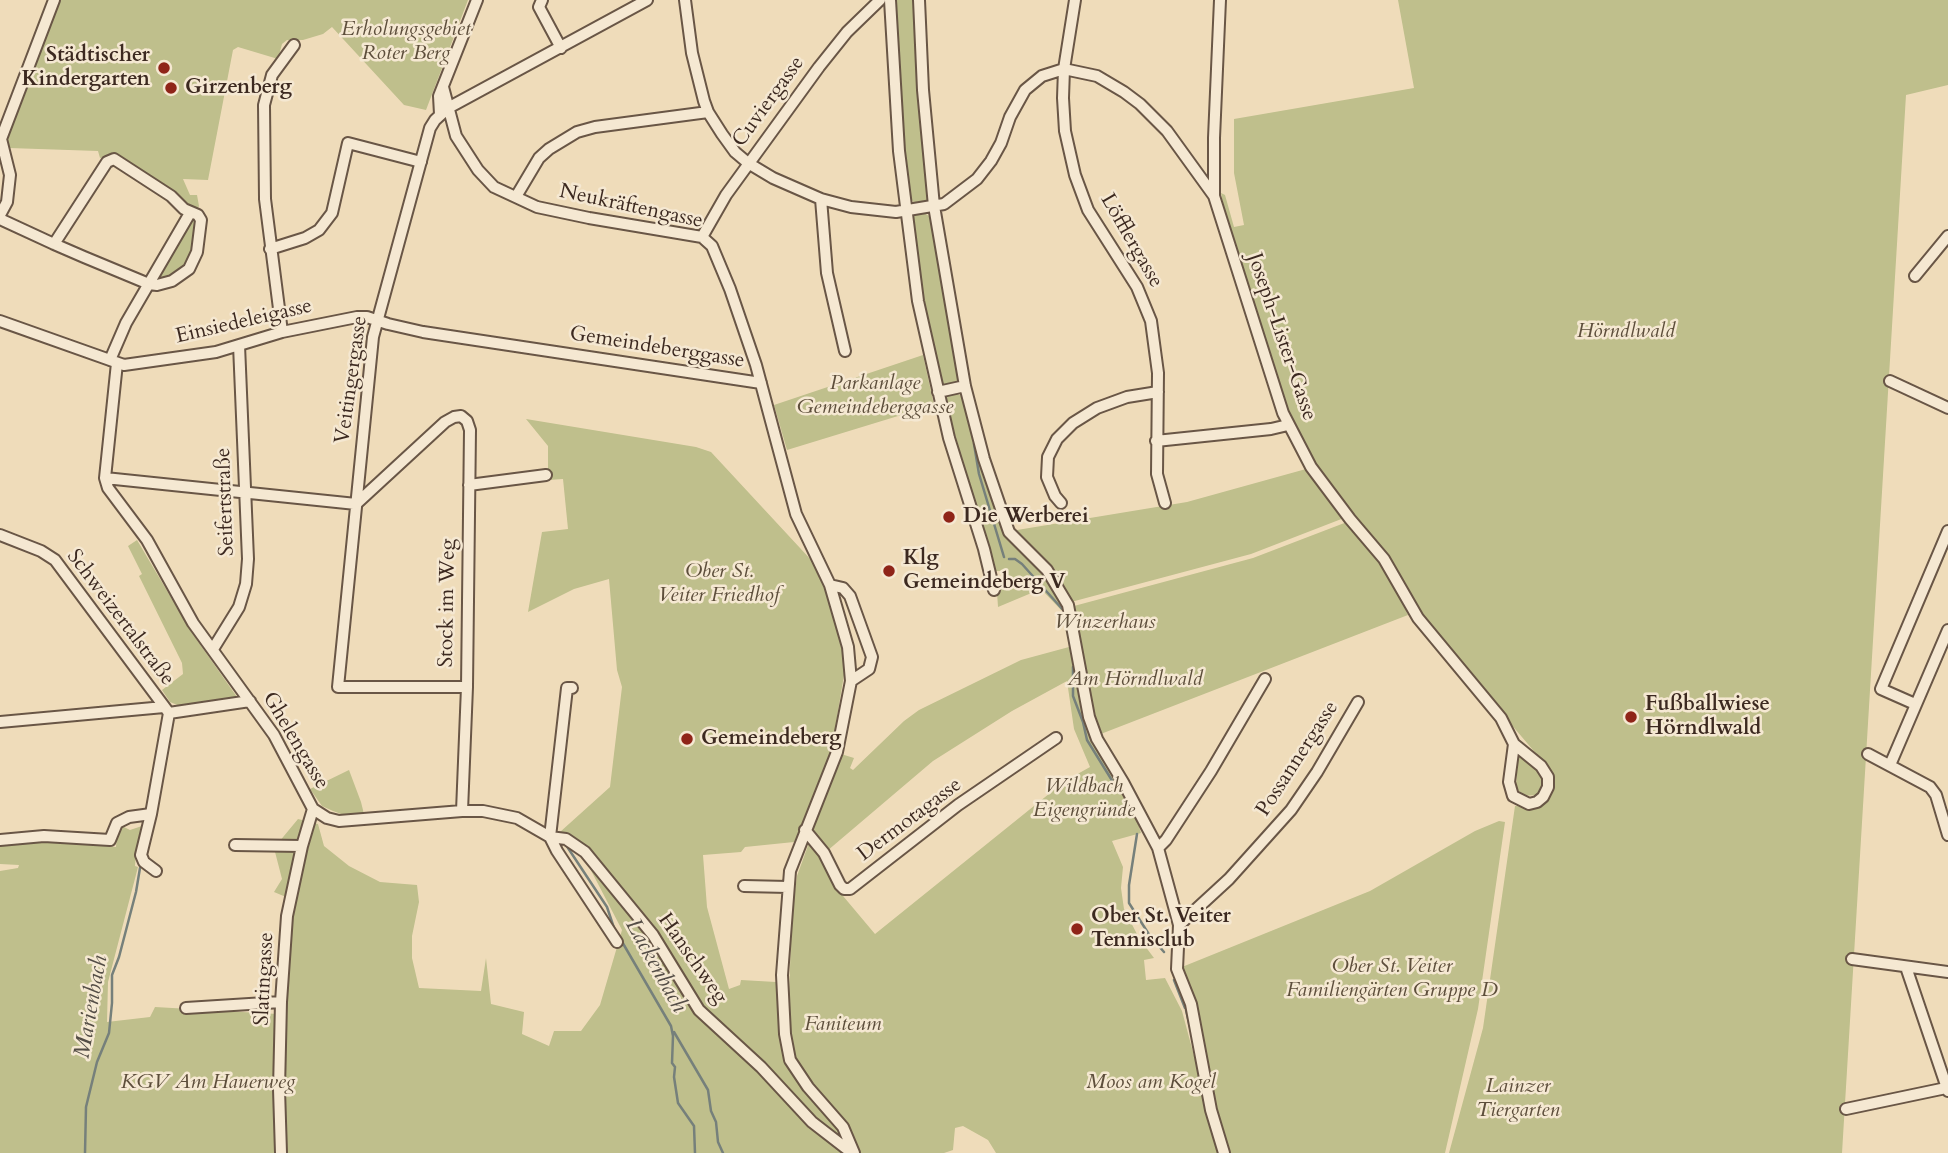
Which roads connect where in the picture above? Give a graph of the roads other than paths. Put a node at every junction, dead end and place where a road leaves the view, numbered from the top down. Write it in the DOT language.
graph roads {
  1 [pos="54,0"];
  2 [pos="477,0"];
  3 [pos="542,0"];
  4 [pos="648,0"];
  5 [pos="685,0"];
  6 [pos="880,0"];
  7 [pos="890,0"];
  8 [pos="919,0"];
  9 [pos="1075,0"];
  10 [pos="1220,0"];
  11 [pos="294,45"];
  12 [pos="561,48"];
  13 [pos="1064,69"];
  14 [pos="444,111"];
  15 [pos="708,112"];
  16 [pos="4,117"];
  17 [pos="421,162"];
  18 [pos="748,163"];
  19 [pos="517,195"];
  20 [pos="1214,196"];
  21 [pos="821,199"];
  22 [pos="934,206"];
  23 [pos="906,211"];
  24 [pos="190,213"];
  25 [pos="0,217"];
  26 [pos="1948,236"];
  27 [pos="702,237"];
  28 [pos="54,244"];
  29 [pos="270,249"];
  30 [pos="1915,276"];
  31 [pos="149,284"];
  32 [pos="378,320"];
  33 [pos="0,321"];
  34 [pos="282,332"];
  35 [pos="239,345"];
  36 [pos="845,351"];
  37 [pos="113,362"];
  38 [pos="1890,381"];
  39 [pos="761,383"];
  40 [pos="965,386"];
  41 [pos="1157,392"];
  42 [pos="938,393"];
  43 [pos="1948,408"];
  44 [pos="1288,425"];
  45 [pos="1156,441"];
  46 [pos="545,475"];
  47 [pos="105,478"];
  48 [pos="469,485"];
  49 [pos="246,494"];
  50 [pos="1061,503"];
  51 [pos="1165,503"];
  52 [pos="356,504"];
  53 [pos="1948,531"];
  54 [pos="0,535"];
  55 [pos="830,585"];
  56 [pos="994,590"];
  57 [pos="1948,630"];
  58 [pos="213,649"];
  59 [pos="1265,678"];
  60 [pos="850,681"];
  61 [pos="467,687"];
  62 [pos="572,688"];
  63 [pos="250,701"];
  64 [pos="1358,702"];
  65 [pos="1915,704"];
  66 [pos="166,710"];
  67 [pos="0,722"];
  68 [pos="1056,738"];
  69 [pos="1514,744"];
  70 [pos="1868,754"];
  71 [pos="1890,765"];
  72 [pos="313,809"];
  73 [pos="462,811"];
  74 [pos="151,814"];
  75 [pos="805,830"];
  76 [pos="1948,835"];
  77 [pos="559,838"];
  78 [pos="0,840"];
  79 [pos="235,845"];
  80 [pos="302,846"];
  81 [pos="1158,848"];
  82 [pos="156,871"];
  83 [pos="744,886"];
  84 [pos="788,887"];
  85 [pos="1179,925"];
  86 [pos="617,942"];
  87 [pos="1852,959"];
  88 [pos="1906,967"];
  89 [pos="1948,972"];
  90 [pos="281,1002"];
  91 [pos="186,1008"];
  92 [pos="1947,1089"];
  93 [pos="1846,1109"];
  94 [pos="281,1153"];
  95 [pos="853,1153"];
  96 [pos="1224,1153"];
  1 -- 16 [label="street"];
  2 -- 14 [label="street"];
  3 -- 12 [label="street"];
  4 -- 12 [label="street"];
  5 -- 15 [label="street"];
  6 -- 18 [label="street, Cuviergasse"];
  7 -- 23 [label="street"];
  8 -- 22 [label="street"];
  9 -- 13 [label="street, Löfflergasse"];
  10 -- 20 [label="street, Joseph-Lister-Gasse"];
  11 -- 29 [label="street"];
  12 -- 14 [label="street"];
  13 -- 20 [label="street"];
  13 -- 22 [label="street"];
  13 -- 41 [label="street, Löfflergasse"];
  14 -- 17 [label="street, Veitingergasse"];
  14 -- 19 [label="street, Neukräftengasse"];
  15 -- 18 [label="street"];
  15 -- 19 [label="street"];
  16 -- 25 [label="street"];
  17 -- 29 [label="street"];
  17 -- 32 [label="street, Veitingergasse"];
  18 -- 21 [label="street"];
  18 -- 27 [label="street, Cuviergasse"];
  19 -- 27 [label="street, Neukräftengasse"];
  20 -- 44 [label="street, Joseph-Lister-Gasse"];
  21 -- 23 [label="street"];
  21 -- 36 [label="street"];
  22 -- 23 [label="street"];
  22 -- 40 [label="street"];
  23 -- 42 [label="street"];
  24 -- 28 [label="street"];
  24 -- 31 [label="street"];
  24 -- 31 [label="street"];
  25 -- 28 [label="street"];
  26 -- 30 [label="street"];
  27 -- 39 [label="street, Neukräftengasse"];
  28 -- 31 [label="street"];
  29 -- 34 [label="street"];
  31 -- 37 [label="street"];
  32 -- 34 [label="street, Einsiedeleigasse"];
  32 -- 39 [label="street, Gemeindeberggasse"];
  32 -- 52 [label="street, Veitingergasse"];
  33 -- 37 [label="street, Einsiedeleigasse"];
  34 -- 35 [label="street, Einsiedeleigasse"];
  35 -- 37 [label="street, Einsiedeleigasse"];
  35 -- 49 [label="street, Seifertstraße"];
  37 -- 47 [label="street"];
  38 -- 43 [label="street"];
  39 -- 55 [label="street, Gemeindeberggasse"];
  40 -- 42 [label="street"];
  40 -- 81 [label="street"];
  41 -- 45 [label="street, Löfflergasse"];
  41 -- 50 [label="street"];
  42 -- 56 [label="street"];
  44 -- 45 [label="street"];
  44 -- 69 [label="street, Joseph-Lister-Gasse"];
  45 -- 51 [label="street, Löfflergasse"];
  46 -- 48 [label="street"];
  47 -- 49 [label="street"];
  47 -- 58 [label="street, Ghelengasse"];
  48 -- 52 [label="street, Stock im Weg"];
  48 -- 61 [label="street, Stock im Weg"];
  49 -- 52 [label="street"];
  49 -- 58 [label="street, Seifertstraße"];
  52 -- 61 [label="street, Veitingergasse"];
  53 -- 65 [label="street"];
  54 -- 66 [label="street, Schweizertalstraße"];
  55 -- 60 [label="street, Gemeindeberggasse"];
  55 -- 60 [label="street, Gemeindeberggasse"];
  57 -- 65 [label="street"];
  58 -- 63 [label="street, Ghelengasse"];
  59 -- 81 [label="street"];
  60 -- 75 [label="street, Gemeindeberggasse"];
  61 -- 73 [label="street, Stock im Weg"];
  62 -- 77 [label="street"];
  63 -- 66 [label="street"];
  63 -- 72 [label="street, Ghelengasse"];
  64 -- 85 [label="street, Possannergasse"];
  65 -- 71 [label="street"];
  66 -- 67 [label="street"];
  66 -- 74 [label="street, Schweizertalstraße"];
  68 -- 75 [label="street, Dermotagasse"];
  69 -- 69 [label="street, Joseph-Lister-Gasse"];
  70 -- 71 [label="street"];
  71 -- 76 [label="street"];
  72 -- 73 [label="street, Ghelengasse"];
  72 -- 80 [label="street, Slatingasse"];
  73 -- 77 [label="street, Ghelengasse"];
  74 -- 78 [label="street"];
  74 -- 82 [label="street, Schweizertalstraße"];
  75 -- 84 [label="street, Gemeindeberggasse"];
  77 -- 86 [label="street"];
  77 -- 95 [label="street, Hanschweg"];
  79 -- 80 [label="street"];
  80 -- 90 [label="street, Slatingasse"];
  81 -- 85 [label="street"];
  83 -- 84 [label="street"];
  84 -- 95 [label="street, Gemeindeberggasse"];
  85 -- 96 [label="street"];
  87 -- 88 [label="street"];
  88 -- 89 [label="street"];
  88 -- 92 [label="street"];
  90 -- 91 [label="street"];
  90 -- 94 [label="street, Slatingasse"];
  92 -- 93 [label="street"];
}
